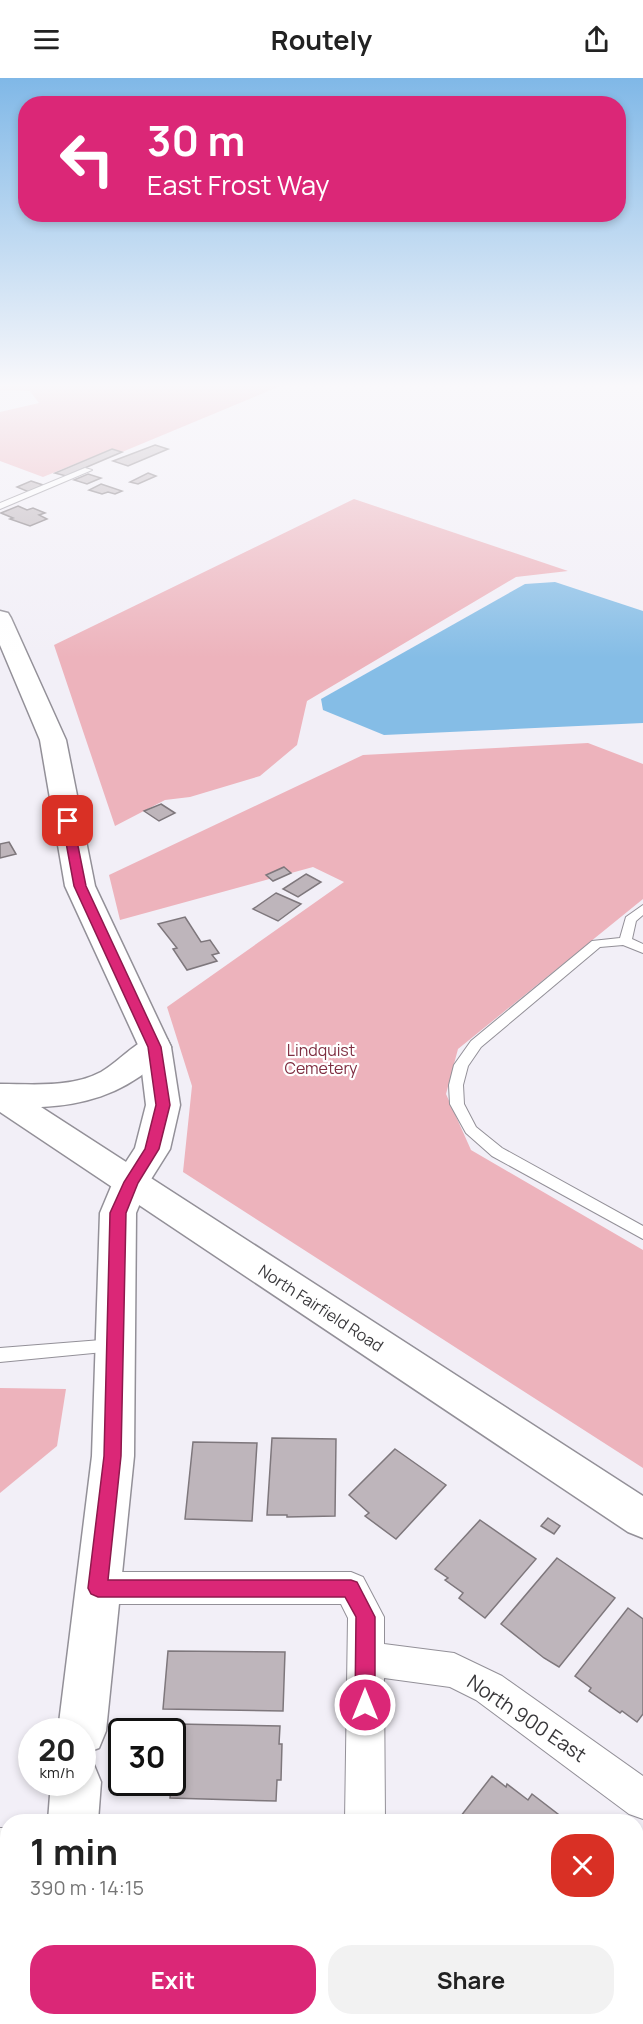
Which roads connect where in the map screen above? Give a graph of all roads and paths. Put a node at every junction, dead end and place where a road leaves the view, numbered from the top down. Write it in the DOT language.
graph roads {
  1 [pos="74,476"];
  2 [pos="0,506"];
  3 [pos="0,618"];
  4 [pos="643,909"];
  5 [pos="625,941"];
  6 [pos="643,949"];
  7 [pos="155,1047"];
  8 [pos="0,1096"];
  9 [pos="131,1182"];
  10 [pos="643,1233"];
  11 [pos="115,1345"];
  12 [pos="0,1355"];
  13 [pos="643,1519"];
  14 [pos="98,1588"];
  15 [pos="365,1658"];
  16 [pos="83,1718"];
  17 [pos="75,1796"];
  18 [pos="643,1800"];
  19 [pos="74,1814"];
  20 [pos="364,1814"];
  1 -- 2 [label="lane"];
  3 -- 7 [label="street"];
  4 -- 5 [label="lane"];
  5 -- 6 [label="lane"];
  5 -- 10 [label="lane"];
  7 -- 8 [label="street"];
  7 -- 9 [label="street"];
  8 -- 9 [label="street, North Fairfield Road"];
  9 -- 11 [label="street"];
  9 -- 13 [label="street, North Fairfield Road"];
  11 -- 12 [label="lane"];
  11 -- 14 [label="street"];
  14 -- 15 [label="street"];
  14 -- 16 [label="street"];
  15 -- 18 [label="street, North 900 East"];
  15 -- 20 [label="street"];
  17 -- 19 [label="street"];
}
